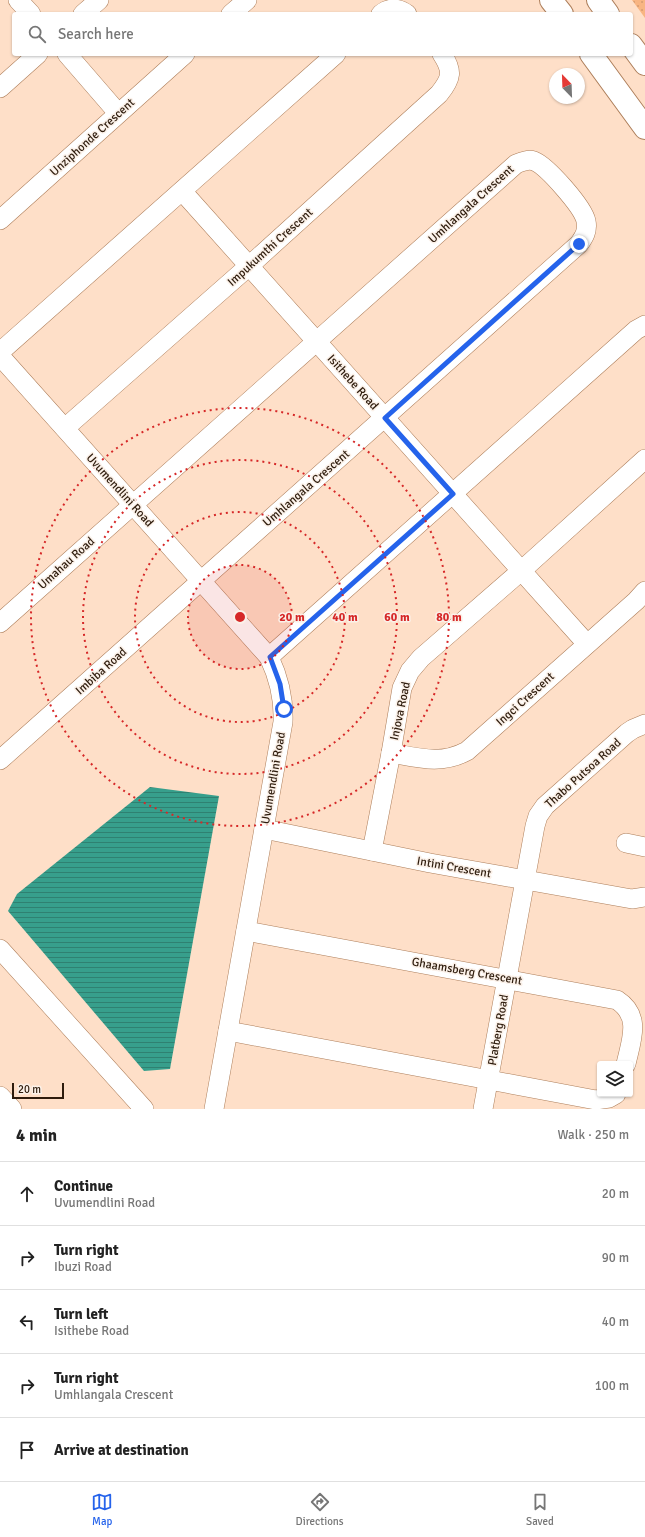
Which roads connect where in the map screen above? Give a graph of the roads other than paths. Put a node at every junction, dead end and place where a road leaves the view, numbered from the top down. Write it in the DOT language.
graph roads {
  1 [pos="18,0"];
  2 [pos="99,0"];
  3 [pos="247,0"];
  4 [pos="551,0"];
  5 [pos="598,0"];
  6 [pos="29,12"];
  7 [pos="85,12"];
  8 [pos="233,12"];
  9 [pos="384,12"];
  10 [pos="403,12"];
  11 [pos="560,12"];
  12 [pos="607,12"];
  13 [pos="633,48"];
  14 [pos="36,56"];
  15 [pos="69,56"];
  16 [pos="183,56"];
  17 [pos="334,56"];
  18 [pos="443,56"];
  19 [pos="592,56"];
  20 [pos="645,64"];
  21 [pos="0,88"];
  22 [pos="118,113"];
  23 [pos="645,128"];
  24 [pos="182,191"];
  25 [pos="0,220"];
  26 [pos="249,266"];
  27 [pos="645,325"];
  28 [pos="316,341"];
  29 [pos="0,352"];
  30 [pos="0,356"];
  31 [pos="385,418"];
  32 [pos="65,428"];
  33 [pos="645,459"];
  34 [pos="453,494"];
  35 [pos="133,504"];
  36 [pos="521,571"];
  37 [pos="201,581"];
  38 [pos="644,594"];
  39 [pos="0,623"];
  40 [pos="587,644"];
  41 [pos="270,657"];
  42 [pos="645,724"];
  43 [pos="391,753"];
  44 [pos="0,760"];
  45 [pos="264,829"];
  46 [pos="626,843"];
  47 [pos="645,846"];
  48 [pos="372,851"];
  49 [pos="525,880"];
  50 [pos="645,897"];
  51 [pos="246,931"];
  52 [pos="0,948"];
  53 [pos="507,979"];
  54 [pos="228,1031"];
  55 [pos="626,1061"];
  56 [pos="489,1080"];
  57 [pos="0,1096"];
  58 [pos="611,1097"];
  59 [pos="12,1109"];
  60 [pos="144,1109"];
  61 [pos="214,1109"];
  62 [pos="484,1109"];
  1 -- 6 [label="street"];
  2 -- 7 [label="street"];
  3 -- 8 [label="street"];
  4 -- 11 [label="main road"];
  5 -- 12 [label="main road"];
  9 -- 10 [label="street"];
  13 -- 20 [label="main road"];
  14 -- 21 [label="street"];
  15 -- 22 [label="street"];
  16 -- 22 [label="street, Unziphonde Crescent"];
  17 -- 24 [label="street"];
  18 -- 26 [label="street, Impukumthi Crescent"];
  19 -- 23 [label="main road"];
  22 -- 25 [label="street, Unziphonde Crescent"];
  24 -- 26 [label="street, Isithebe Road"];
  24 -- 29 [label="street"];
  26 -- 28 [label="street, Isithebe Road"];
  26 -- 32 [label="street, Impukumthi Crescent"];
  27 -- 34 [label="street"];
  28 -- 31 [label="street, Isithebe Road"];
  28 -- 31 [label="street, Umhlangala Crescent"];
  28 -- 35 [label="street, Umhlangala Crescent"];
  30 -- 32 [label="street, Uvumendlini Road"];
  31 -- 34 [label="street, Isithebe Road"];
  31 -- 37 [label="street, Umhlangala Crescent"];
  32 -- 35 [label="street, Uvumendlini Road"];
  33 -- 36 [label="street, Injova Road"];
  34 -- 36 [label="street, Isithebe Road"];
  34 -- 41 [label="street"];
  35 -- 37 [label="street, Uvumendlini Road"];
  35 -- 39 [label="street, Umahau Road"];
  36 -- 40 [label="street, Isithebe Road"];
  36 -- 43 [label="street, Injova Road"];
  37 -- 41 [label="street, Uvumendlini Road"];
  37 -- 44 [label="street, Imbiba Road"];
  38 -- 40 [label="street, Ingci Crescent"];
  40 -- 43 [label="street, Ingci Crescent"];
  41 -- 45 [label="street, Uvumendlini Road"];
  42 -- 49 [label="street, Thabo Putsoa Road"];
  43 -- 48 [label="street, Injova Road"];
  45 -- 48 [label="street, Intini Crescent"];
  45 -- 51 [label="street, Uvumendlini Road"];
  46 -- 47 [label="street"];
  48 -- 49 [label="street, Intini Crescent"];
  49 -- 50 [label="street, Intini Crescent"];
  49 -- 53 [label="street, Platberg Road"];
  51 -- 53 [label="street, Ghaamsberg Crescent"];
  51 -- 54 [label="street, Uvumendlini Road"];
  52 -- 60 [label="street"];
  53 -- 55 [label="street, Ghaamsberg Crescent"];
  53 -- 56 [label="street, Platberg Road"];
  54 -- 56 [label="street"];
  54 -- 61 [label="street, Uvumendlini Road"];
  56 -- 58 [label="street"];
  56 -- 62 [label="street, Platberg Road"];
  57 -- 59 [label="street"];
}
